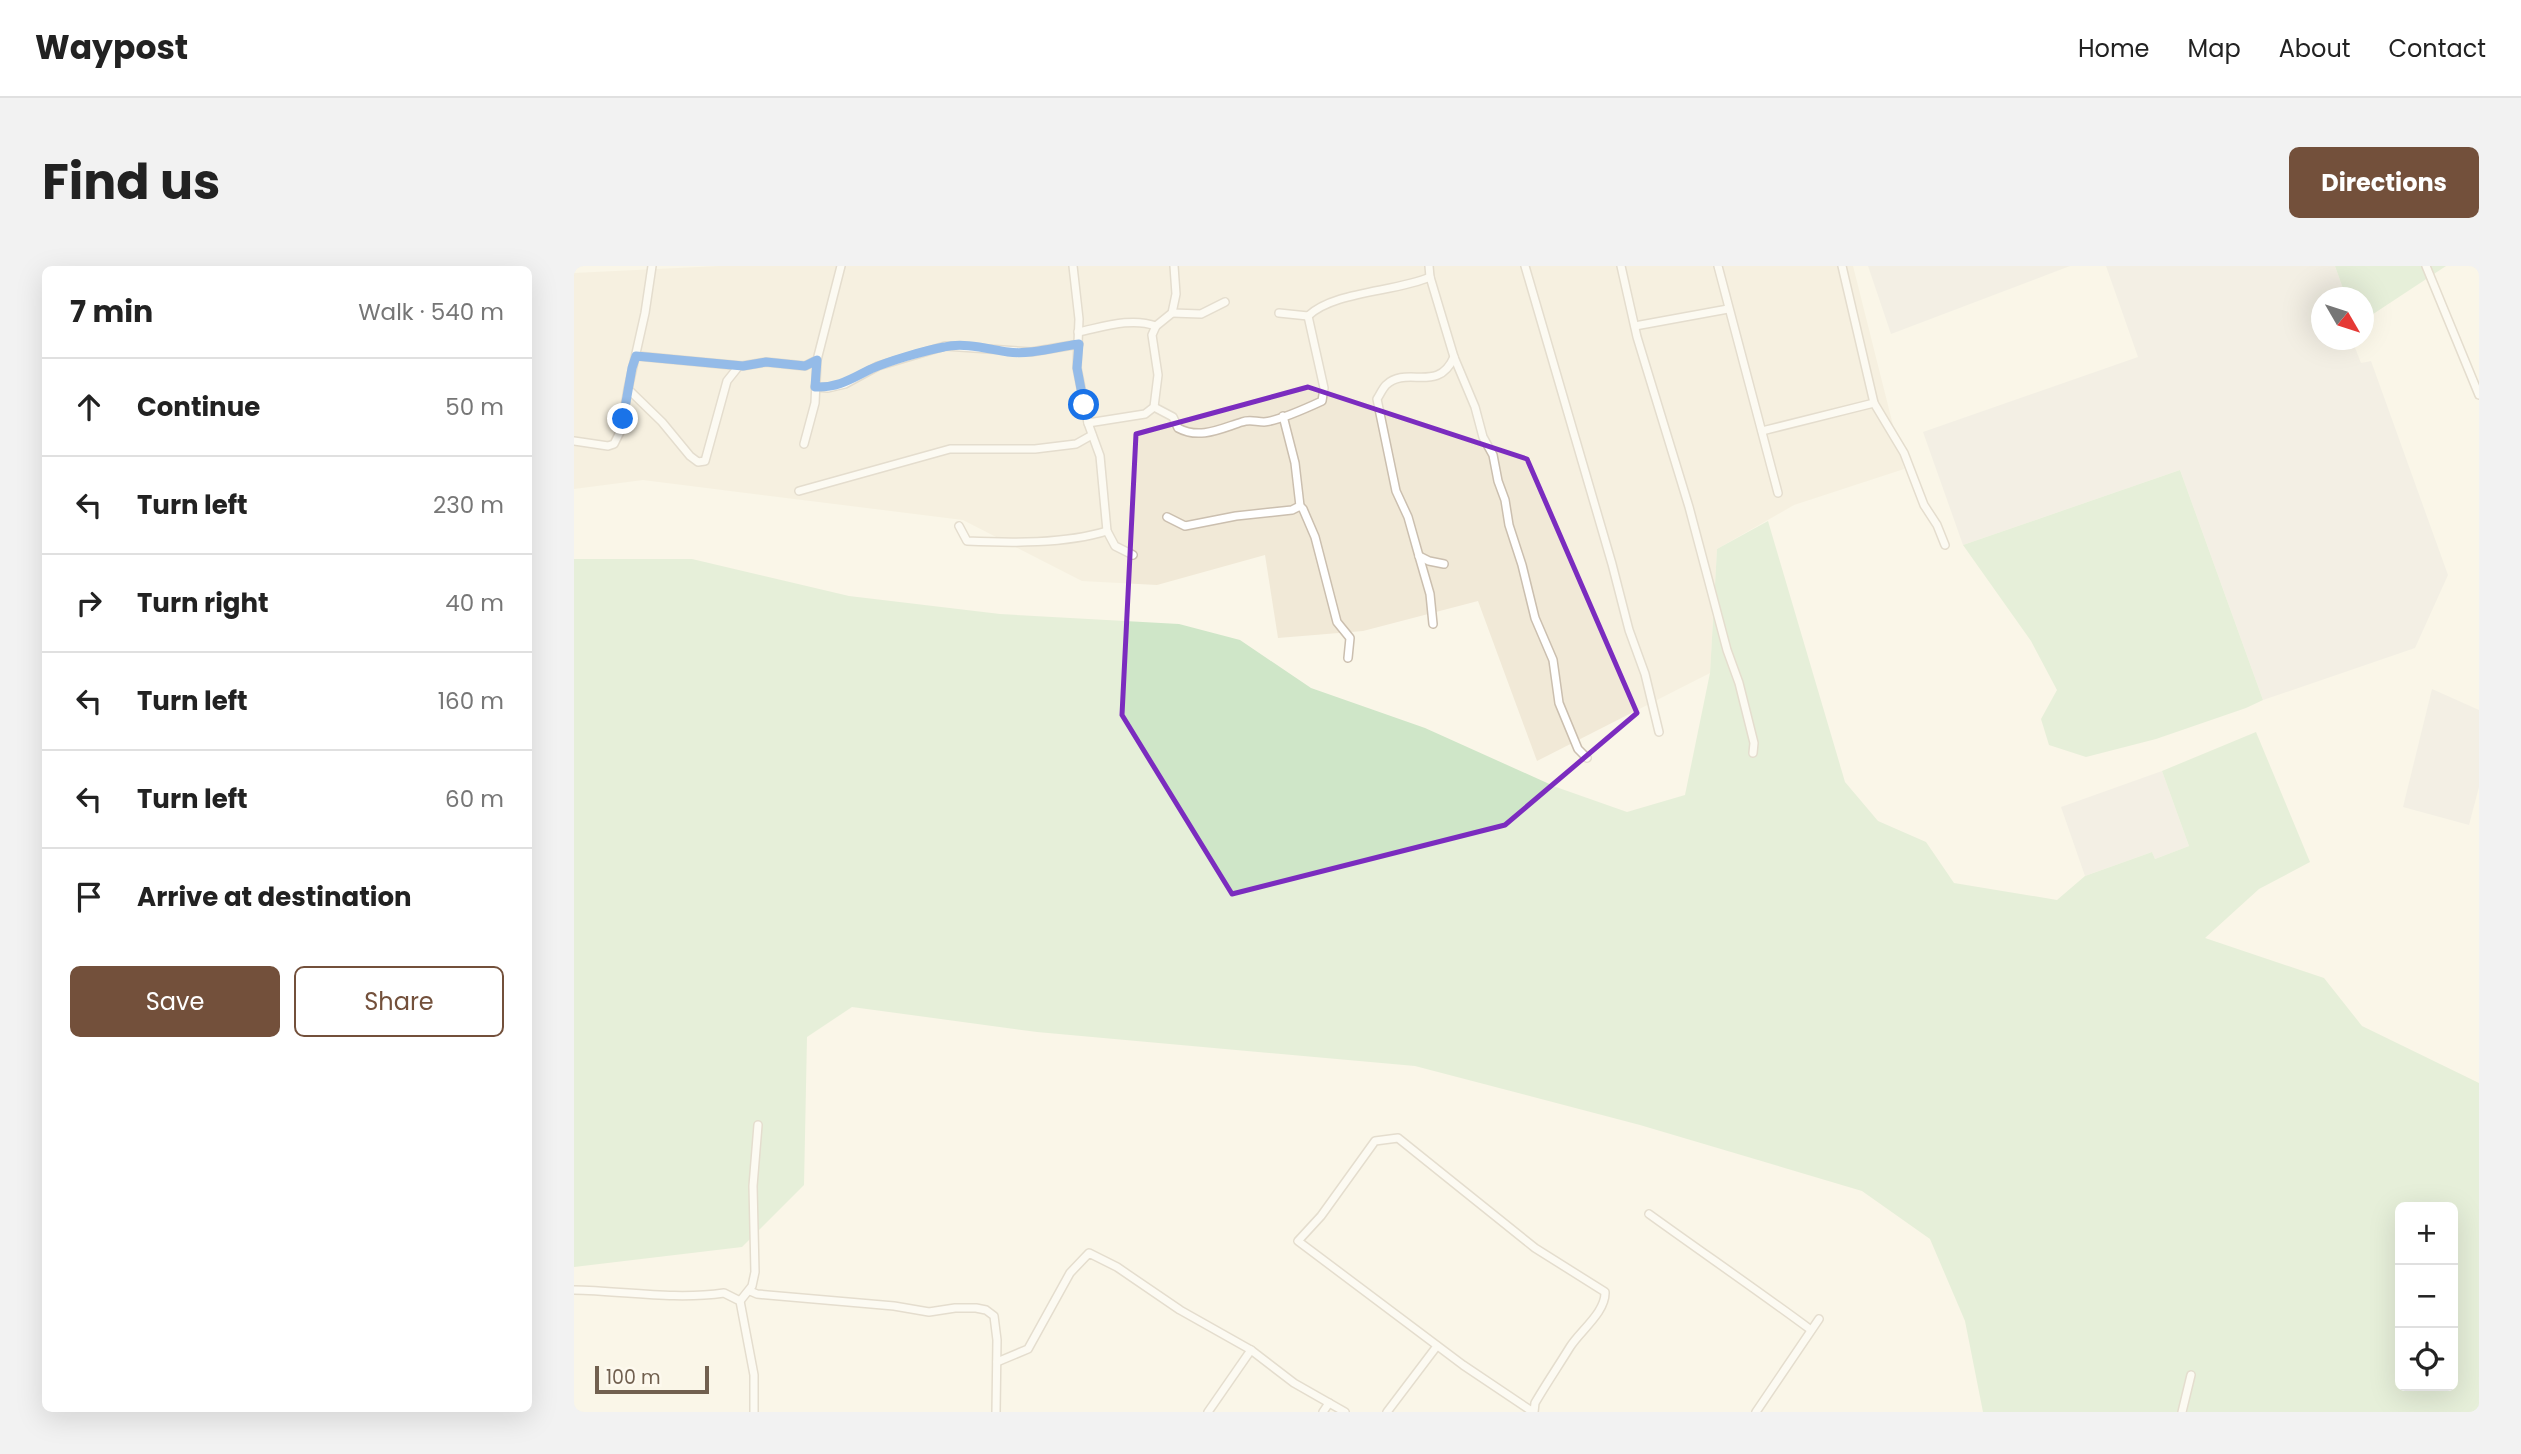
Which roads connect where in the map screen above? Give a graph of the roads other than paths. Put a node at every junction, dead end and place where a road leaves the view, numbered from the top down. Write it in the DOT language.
graph roads {
  1 [pos="652,266"];
  2 [pos="841,266"];
  3 [pos="1073,266"];
  4 [pos="1174,266"];
  5 [pos="1429,266"];
  6 [pos="1525,266"];
  7 [pos="1621,266"];
  8 [pos="1718,266"];
  9 [pos="1842,266"];
  10 [pos="2426,266"];
  11 [pos="1430,278"];
  12 [pos="1225,302"];
  13 [pos="1728,309"];
  14 [pos="1172,313"];
  15 [pos="1279,313"];
  16 [pos="1308,316"];
  17 [pos="1156,326"];
  18 [pos="1635,326"];
  19 [pos="1078,332"];
  20 [pos="1079,344"];
  21 [pos="636,356"];
  22 [pos="1454,357"];
  23 [pos="817,360"];
  24 [pos="739,366"];
  25 [pos="815,387"];
  26 [pos="628,389"];
  27 [pos="2479,395"];
  28 [pos="1874,402"];
  29 [pos="1154,407"];
  30 [pos="1283,416"];
  31 [pos="1088,423"];
  32 [pos="1762,431"];
  33 [pos="1092,435"];
  34 [pos="574,441"];
  35 [pos="804,444"];
  36 [pos="799,491"];
  37 [pos="1778,493"];
  38 [pos="1300,506"];
  39 [pos="1167,517"];
  40 [pos="959,526"];
  41 [pos="1107,531"];
  42 [pos="1945,545"];
  43 [pos="1133,555"];
  44 [pos="1419,556"];
  45 [pos="1444,564"];
  46 [pos="1433,624"];
  47 [pos="1348,658"];
  48 [pos="1659,732"];
  49 [pos="1753,753"];
  50 [pos="1587,758"];
  51 [pos="758,1125"];
  52 [pos="1649,1214"];
  53 [pos="574,1290"];
  54 [pos="750,1291"];
  55 [pos="740,1301"];
  56 [pos="1819,1319"];
  57 [pos="1811,1330"];
  58 [pos="1437,1346"];
  59 [pos="1251,1350"];
  60 [pos="997,1362"];
  61 [pos="2192,1375"];
  62 [pos="1328,1403"];
  63 [pos="754,1412"];
  64 [pos="996,1412"];
  65 [pos="1208,1412"];
  66 [pos="1323,1412"];
  67 [pos="1345,1412"];
  68 [pos="1387,1412"];
  69 [pos="1533,1412"];
  70 [pos="1756,1412"];
  71 [pos="2182,1412"];
  1 -- 21 [label="street"];
  2 -- 23 [label="street"];
  3 -- 19 [label="street"];
  4 -- 14 [label="street"];
  5 -- 11 [label="street"];
  6 -- 48 [label="street"];
  7 -- 18 [label="street"];
  8 -- 13 [label="street"];
  9 -- 28 [label="street"];
  10 -- 27 [label="street"];
  11 -- 16 [label="street"];
  11 -- 22 [label="street"];
  12 -- 14 [label="street"];
  13 -- 18 [label="street"];
  13 -- 32 [label="street"];
  14 -- 17 [label="street"];
  15 -- 16 [label="street"];
  16 -- 30 [label="street"];
  17 -- 19 [label="street"];
  17 -- 29 [label="street"];
  18 -- 49 [label="street"];
  19 -- 20 [label="street"];
  20 -- 25 [label="street"];
  20 -- 31 [label="street"];
  21 -- 24 [label="street"];
  21 -- 26 [label="street"];
  22 -- 44 [label="street"];
  22 -- 50 [label="street"];
  23 -- 24 [label="street"];
  23 -- 25 [label="street"];
  24 -- 26 [label="street"];
  25 -- 35 [label="street"];
  26 -- 34 [label="street"];
  28 -- 32 [label="street"];
  28 -- 42 [label="street"];
  29 -- 30 [label="street"];
  29 -- 31 [label="street"];
  30 -- 38 [label="street"];
  31 -- 33 [label="street"];
  32 -- 37 [label="street"];
  33 -- 36 [label="street"];
  33 -- 41 [label="street"];
  38 -- 39 [label="street"];
  38 -- 47 [label="street"];
  40 -- 41 [label="street"];
  41 -- 43 [label="street"];
  44 -- 45 [label="street"];
  44 -- 46 [label="street"];
  51 -- 54 [label="street"];
  52 -- 57 [label="street"];
  53 -- 55 [label="street"];
  54 -- 55 [label="street"];
  54 -- 60 [label="street"];
  55 -- 63 [label="street"];
  56 -- 57 [label="street"];
  57 -- 70 [label="street"];
  58 -- 68 [label="street"];
  58 -- 69 [label="street"];
  58 -- 69 [label="street"];
  59 -- 60 [label="street"];
  59 -- 62 [label="street"];
  59 -- 65 [label="street"];
  60 -- 64 [label="street"];
  61 -- 71 [label="street"];
  62 -- 66 [label="street"];
  62 -- 67 [label="street"];
}
